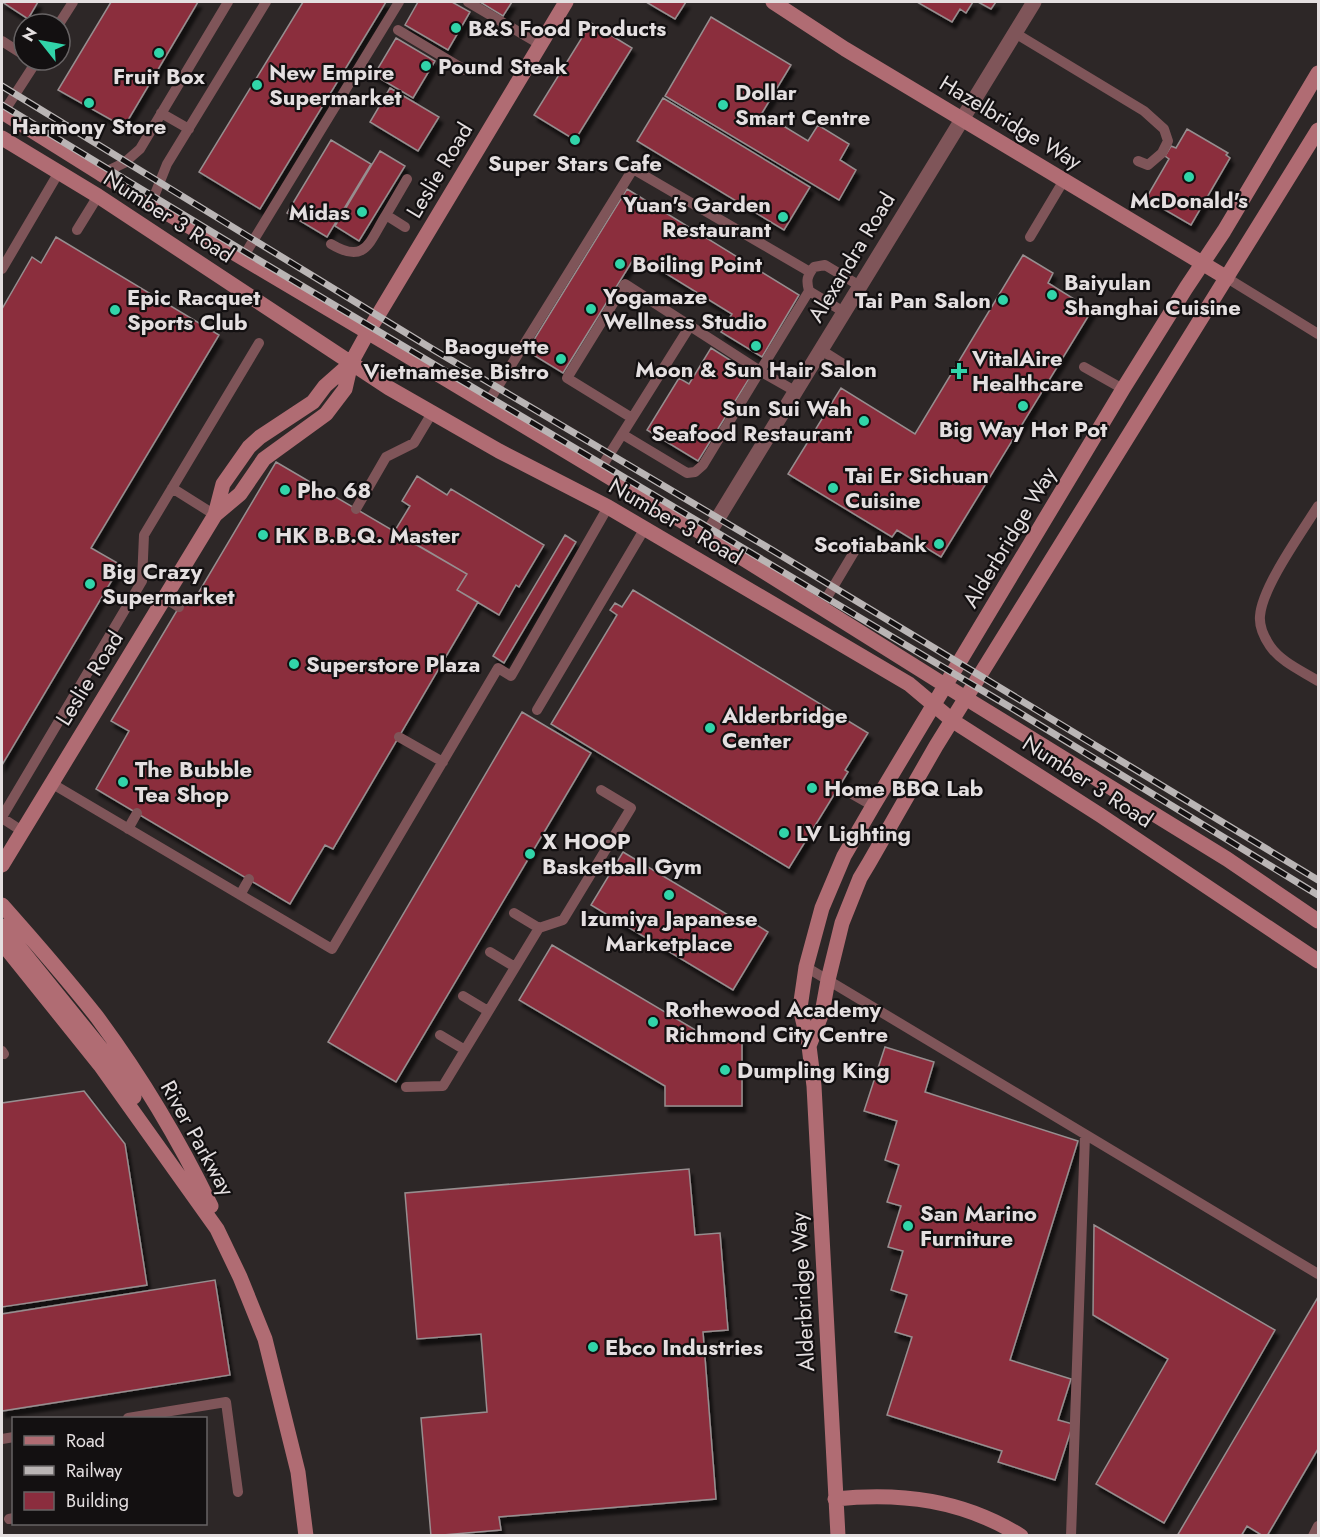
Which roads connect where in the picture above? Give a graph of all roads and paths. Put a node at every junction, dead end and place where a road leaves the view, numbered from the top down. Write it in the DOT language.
graph roads {
  1 [pos="228,2"];
  2 [pos="266,2"];
  3 [pos="399,2"];
  4 [pos="468,2"];
  5 [pos="567,2"];
  6 [pos="773,2"];
  7 [pos="1034,2"];
  8 [pos="398,30"];
  9 [pos="1015,33"];
  10 [pos="540,45"];
  11 [pos="465,70"];
  12 [pos="28,72"];
  13 [pos="1318,73"];
  14 [pos="2,112"];
  15 [pos="161,113"];
  16 [pos="962,119"];
  17 [pos="189,129"];
  18 [pos="1318,130"];
  19 [pos="2,138"];
  20 [pos="1138,161"];
  21 [pos="59,172"];
  22 [pos="101,174"];
  23 [pos="407,179"];
  24 [pos="1064,180"];
  25 [pos="98,196"];
  26 [pos="151,204"];
  27 [pos="386,215"];
  28 [pos="405,227"];
  29 [pos="77,230"];
  30 [pos="1030,237"];
  31 [pos="331,244"];
  32 [pos="242,259"];
  33 [pos="1202,263"];
  34 [pos="2,269"];
  35 [pos="810,272"];
  36 [pos="1227,278"];
  37 [pos="860,286"];
  38 [pos="809,291"];
  39 [pos="844,312"];
  40 [pos="690,326"];
  41 [pos="368,332"];
  42 [pos="1318,334"];
  43 [pos="259,343"];
  44 [pos="821,350"];
  45 [pos="351,363"];
  46 [pos="848,367"];
  47 [pos="1084,367"];
  48 [pos="760,370"];
  49 [pos="1123,389"];
  50 [pos="795,392"];
  51 [pos="487,404"];
  52 [pos="432,413"];
  53 [pos="632,418"];
  54 [pos="622,434"];
  55 [pos="599,471"];
  56 [pos="172,489"];
  57 [pos="1318,506"];
  58 [pos="608,507"];
  59 [pos="356,509"];
  60 [pos="215,515"];
  61 [pos="645,528"];
  62 [pos="707,536"];
  63 [pos="857,547"];
  64 [pos="165,598"];
  65 [pos="179,607"];
  66 [pos="820,609"];
  67 [pos="1318,681"];
  68 [pos="946,686"];
  69 [pos="967,699"];
  70 [pos="934,704"];
  71 [pos="537,710"];
  72 [pos="953,721"];
  73 [pos="399,737"];
  74 [pos="442,762"];
  75 [pos="51,783"];
  76 [pos="601,790"];
  77 [pos="852,794"];
  78 [pos="873,806"];
  79 [pos="137,813"];
  80 [pos="2,818"];
  81 [pos="128,829"];
  82 [pos="22,831"];
  83 [pos="2,865"];
  84 [pos="249,879"];
  85 [pos="240,895"];
  86 [pos="2,905"];
  87 [pos="514,914"];
  88 [pos="1318,921"];
  89 [pos="2,926"];
  90 [pos="538,928"];
  91 [pos="2,943"];
  92 [pos="490,952"];
  93 [pos="1318,961"];
  94 [pos="515,967"];
  95 [pos="806,967"];
  96 [pos="828,980"];
  97 [pos="463,996"];
  98 [pos="488,1011"];
  99 [pos="440,1035"];
  100 [pos="809,1046"];
  101 [pos="465,1050"];
  102 [pos="406,1087"];
  103 [pos="1085,1134"];
  104 [pos="157,1144"];
  105 [pos="217,1229"];
  106 [pos="1318,1274"];
  107 [pos="140,1417"];
  108 [pos="238,1492"];
  109 [pos="835,1499"];
  110 [pos="1318,1526"];
  111 [pos="306,1536"];
  112 [pos="838,1536"];
  113 [pos="1021,1536"];
  114 [pos="1071,1536"];
  115 [pos="1313,1536"];
  1 -- 15 [label="lane"];
  2 -- 17 [label="lane"];
  3 -- 32 [label="lane"];
  4 -- 10 [label="lane"];
  5 -- 10 [label="main road, Leslie Road"];
  6 -- 16 [label="main road, Hazelbridge Way"];
  7 -- 9 [label="street, Alexandra Road"];
  8 -- 11 [label="lane"];
  9 -- 16 [label="street, Alexandra Road"];
  9 -- 20 [label="lane"];
  10 -- 41 [label="main road, Leslie Road"];
  12 -- 14 [label="lane"];
  13 -- 33 [label="main road, Alderbridge Way"];
  14 -- 22 [label="main road, Number 3 Road"];
  15 -- 17 [label="lane"];
  15 -- 22 [label="lane"];
  16 -- 24 [label="main road, Hazelbridge Way"];
  16 -- 37 [label="street, Alexandra Road"];
  17 -- 26 [label="lane"];
  18 -- 36 [label="main road, Alderbridge Way"];
  19 -- 21 [label="main road, Number 3 Road"];
  21 -- 25 [label="main road, Number 3 Road"];
  21 -- 34 [label="lane"];
  22 -- 26 [label="main road, Number 3 Road"];
  23 -- 27 [label="lane"];
  24 -- 30 [label="lane"];
  24 -- 33 [label="main road, Hazelbridge Way"];
  25 -- 29 [label="lane"];
  25 -- 45 [label="main road, Number 3 Road"];
  26 -- 32 [label="main road, Number 3 Road"];
  27 -- 28 [label="lane"];
  27 -- 31 [label="lane"];
  32 -- 41 [label="main road, Number 3 Road"];
  33 -- 36 [label="main road, Hazelbridge Way"];
  33 -- 49 [label="main road, Alderbridge Way"];
  35 -- 37 [label="lane"];
  35 -- 38 [label="lane"];
  35 -- 51 [label="lane"];
  36 -- 42 [label="lane"];
  36 -- 69 [label="main road, Alderbridge Way"];
  37 -- 39 [label="street, Alexandra Road"];
  38 -- 39 [label="lane"];
  38 -- 48 [label="lane"];
  39 -- 44 [label="street, Alexandra Road"];
  40 -- 48 [label="lane"];
  40 -- 53 [label="lane"];
  40 -- 53 [label="lane"];
  41 -- 45 [label="main road, Leslie Road"];
  41 -- 51 [label="main road, Number 3 Road"];
  43 -- 56 [label="lane"];
  44 -- 46 [label="lane"];
  44 -- 50 [label="street, Alexandra Road"];
  45 -- 52 [label="main road, Number 3 Road"];
  45 -- 60 [label="main road, Leslie Road"];
  47 -- 49 [label="lane"];
  48 -- 50 [label="lane"];
  48 -- 54 [label="lane"];
  49 -- 68 [label="main road, Alderbridge Way"];
  50 -- 62 [label="street, Alexandra Road"];
  51 -- 55 [label="main road, Number 3 Road"];
  52 -- 58 [label="main road, Number 3 Road"];
  52 -- 59 [label="lane"];
  53 -- 54 [label="lane"];
  54 -- 55 [label="lane"];
  55 -- 62 [label="main road, Number 3 Road"];
  56 -- 60 [label="lane"];
  56 -- 80 [label="lane"];
  57 -- 67 [label="lane"];
  58 -- 61 [label="main road, Number 3 Road"];
  58 -- 74 [label="lane"];
  60 -- 64 [label="main road, Leslie Road"];
  61 -- 70 [label="main road, Number 3 Road"];
  61 -- 71 [label="lane"];
  62 -- 66 [label="main road, Number 3 Road"];
  63 -- 66 [label="lane"];
  64 -- 65 [label="lane"];
  64 -- 75 [label="main road, Leslie Road"];
  66 -- 68 [label="main road, Number 3 Road"];
  68 -- 69 [label="main road, Number 3 Road"];
  68 -- 70 [label="main road, Alderbridge Way"];
  69 -- 72 [label="main road, Alderbridge Way"];
  69 -- 88 [label="main road, Number 3 Road"];
  70 -- 72 [label="main road, Number 3 Road"];
  70 -- 78 [label="main road, Alderbridge Way"];
  72 -- 93 [label="main road, Number 3 Road"];
  72 -- 96 [label="main road, Alderbridge Way"];
  73 -- 74 [label="lane"];
  74 -- 85 [label="lane"];
  75 -- 81 [label="lane"];
  75 -- 82 [label="main road, Leslie Road"];
  76 -- 90 [label="lane"];
  77 -- 78 [label="lane"];
  78 -- 95 [label="main road, Alderbridge Way"];
  79 -- 81 [label="lane"];
  80 -- 82 [label="lane"];
  81 -- 85 [label="lane"];
  82 -- 83 [label="main road, Leslie Road"];
  84 -- 85 [label="lane"];
  86 -- 105 [label="main road, River Parkway"];
  87 -- 90 [label="lane"];
  89 -- 104 [label="main road"];
  90 -- 94 [label="lane"];
  91 -- 104 [label="main road, River Parkway"];
  92 -- 94 [label="lane"];
  94 -- 98 [label="lane"];
  95 -- 96 [label="lane"];
  95 -- 100 [label="main road, Alderbridge Way"];
  96 -- 100 [label="main road, Alderbridge Way"];
  96 -- 103 [label="lane"];
  97 -- 98 [label="lane"];
  98 -- 101 [label="lane"];
  99 -- 101 [label="lane"];
  100 -- 109 [label="main road, Alderbridge Way"];
  101 -- 102 [label="lane"];
  103 -- 106 [label="lane"];
  103 -- 114 [label="lane"];
  104 -- 105 [label="main road, River Parkway"];
  105 -- 111 [label="main road"];
  107 -- 108 [label="lane"];
  109 -- 112 [label="main road, Alderbridge Way"];
  109 -- 113 [label="main road"];
  110 -- 115 [label="lane"];
}
